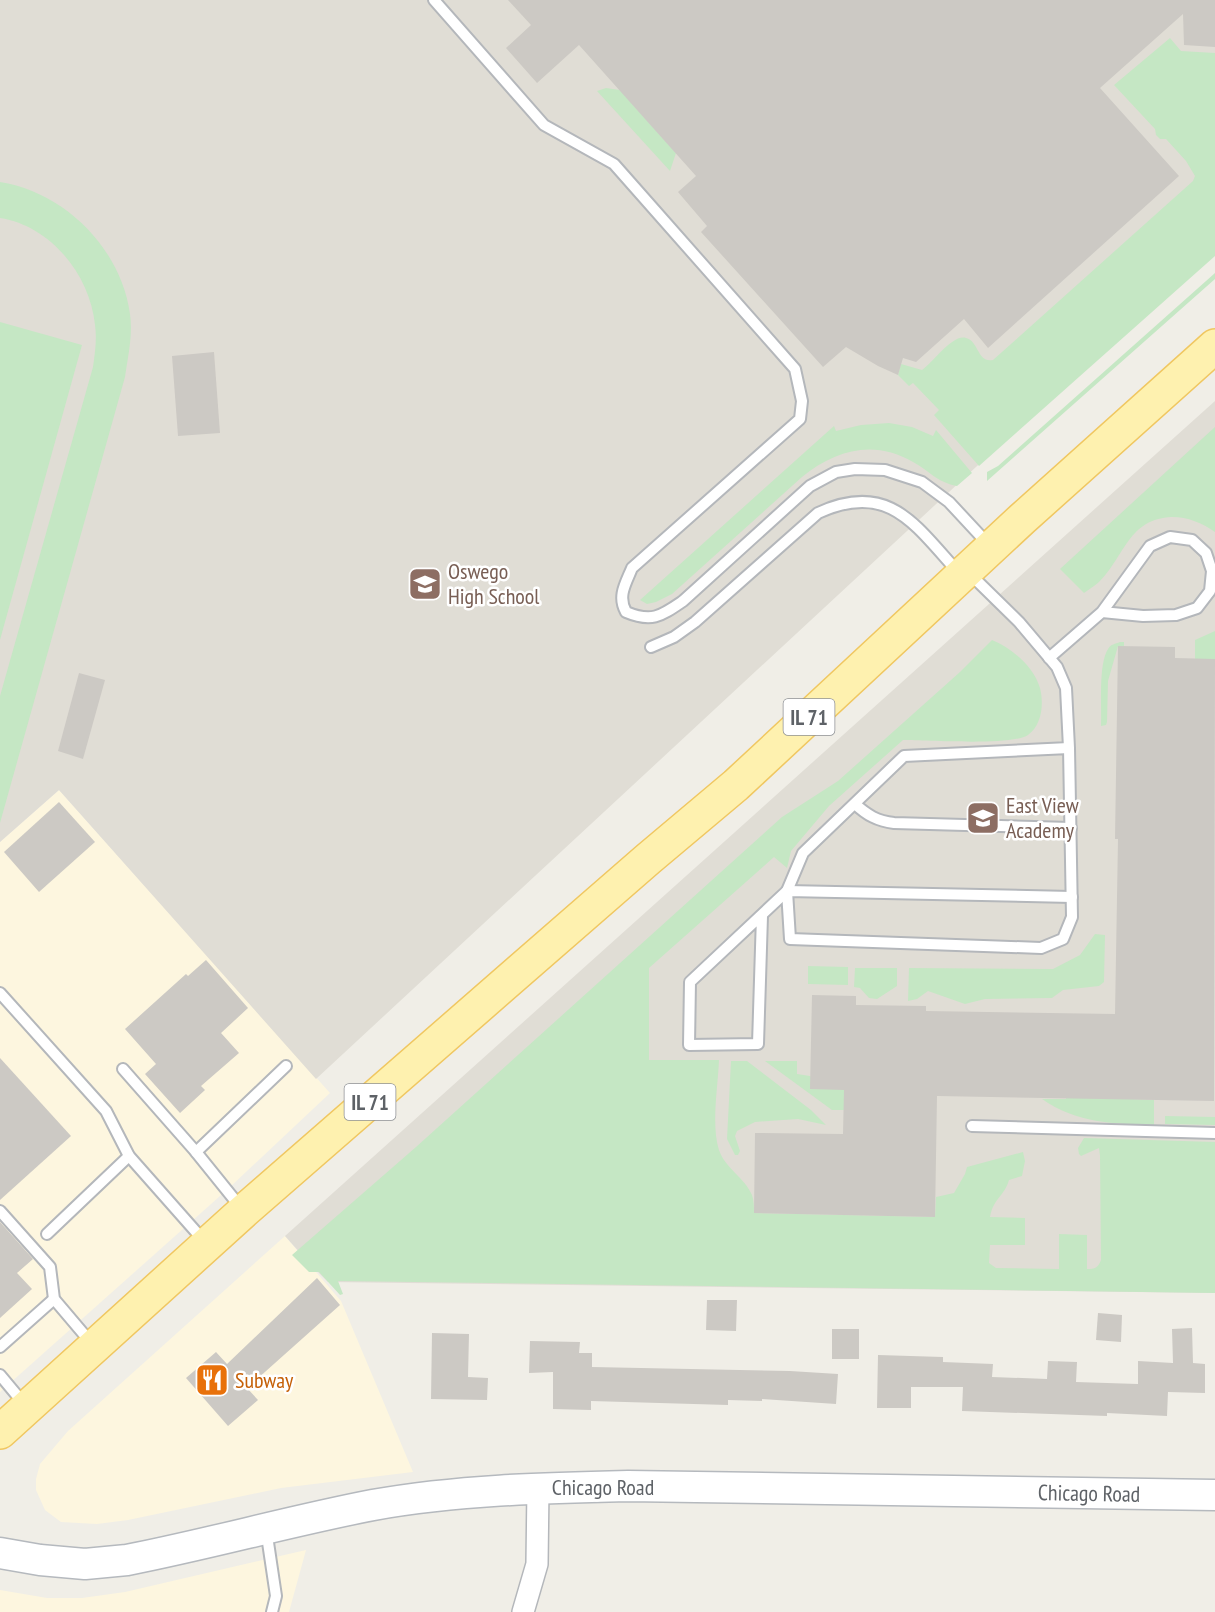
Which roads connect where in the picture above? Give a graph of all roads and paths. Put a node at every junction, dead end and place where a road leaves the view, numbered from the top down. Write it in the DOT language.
graph roads {
  1 [pos="434,0"];
  2 [pos="1215,346"];
  3 [pos="991,548"];
  4 [pos="1212,559"];
  5 [pos="964,573"];
  6 [pos="1102,612"];
  7 [pos="651,647"];
  8 [pos="1049,658"];
  9 [pos="1069,748"];
  10 [pos="855,804"];
  11 [pos="1071,828"];
  12 [pos="787,891"];
  13 [pos="1072,897"];
  14 [pos="762,916"];
  15 [pos="0,993"];
  16 [pos="286,1066"];
  17 [pos="123,1069"];
  18 [pos="972,1126"];
  19 [pos="1215,1133"];
  20 [pos="196,1152"];
  21 [pos="129,1156"];
  22 [pos="0,1211"];
  23 [pos="244,1211"];
  24 [pos="47,1234"];
  25 [pos="208,1244"];
  26 [pos="54,1299"];
  27 [pos="0,1347"];
  28 [pos="94,1347"];
  29 [pos="0,1375"];
  30 [pos="27,1407"];
  31 [pos="0,1432"];
  32 [pos="538,1488"];
  33 [pos="1215,1495"];
  34 [pos="266,1529"];
  35 [pos="0,1553"];
  36 [pos="272,1612"];
  37 [pos="523,1612"];
  1 -- 3 [label="lane"];
  2 -- 3 [label="main road, IL 71"];
  3 -- 5 [label="main road, IL 71"];
  4 -- 6 [label="lane"];
  4 -- 6 [label="lane"];
  5 -- 7 [label="lane"];
  5 -- 8 [label="lane"];
  5 -- 23 [label="main road, IL 71"];
  6 -- 8 [label="lane"];
  8 -- 9 [label="lane"];
  9 -- 10 [label="lane"];
  9 -- 11 [label="lane"];
  10 -- 11 [label="lane"];
  10 -- 12 [label="lane"];
  11 -- 13 [label="lane"];
  12 -- 13 [label="lane"];
  12 -- 13 [label="lane"];
  12 -- 14 [label="lane"];
  14 -- 14 [label="lane"];
  15 -- 21 [label="lane"];
  16 -- 20 [label="lane"];
  17 -- 20 [label="lane"];
  18 -- 19 [label="lane"];
  20 -- 23 [label="lane"];
  21 -- 24 [label="lane"];
  21 -- 25 [label="lane"];
  22 -- 26 [label="lane"];
  23 -- 25 [label="main road, IL 71"];
  25 -- 28 [label="main road, IL 71"];
  26 -- 27 [label="lane"];
  26 -- 28 [label="lane"];
  28 -- 30 [label="main road, IL 71"];
  29 -- 30 [label="lane"];
  30 -- 31 [label="main road, IL 71"];
  32 -- 33 [label="main road, Chicago Road"];
  32 -- 34 [label="main road, Chicago Road"];
  32 -- 37 [label="street"];
  34 -- 35 [label="main road, Chicago Road"];
  34 -- 36 [label="lane"];
}
